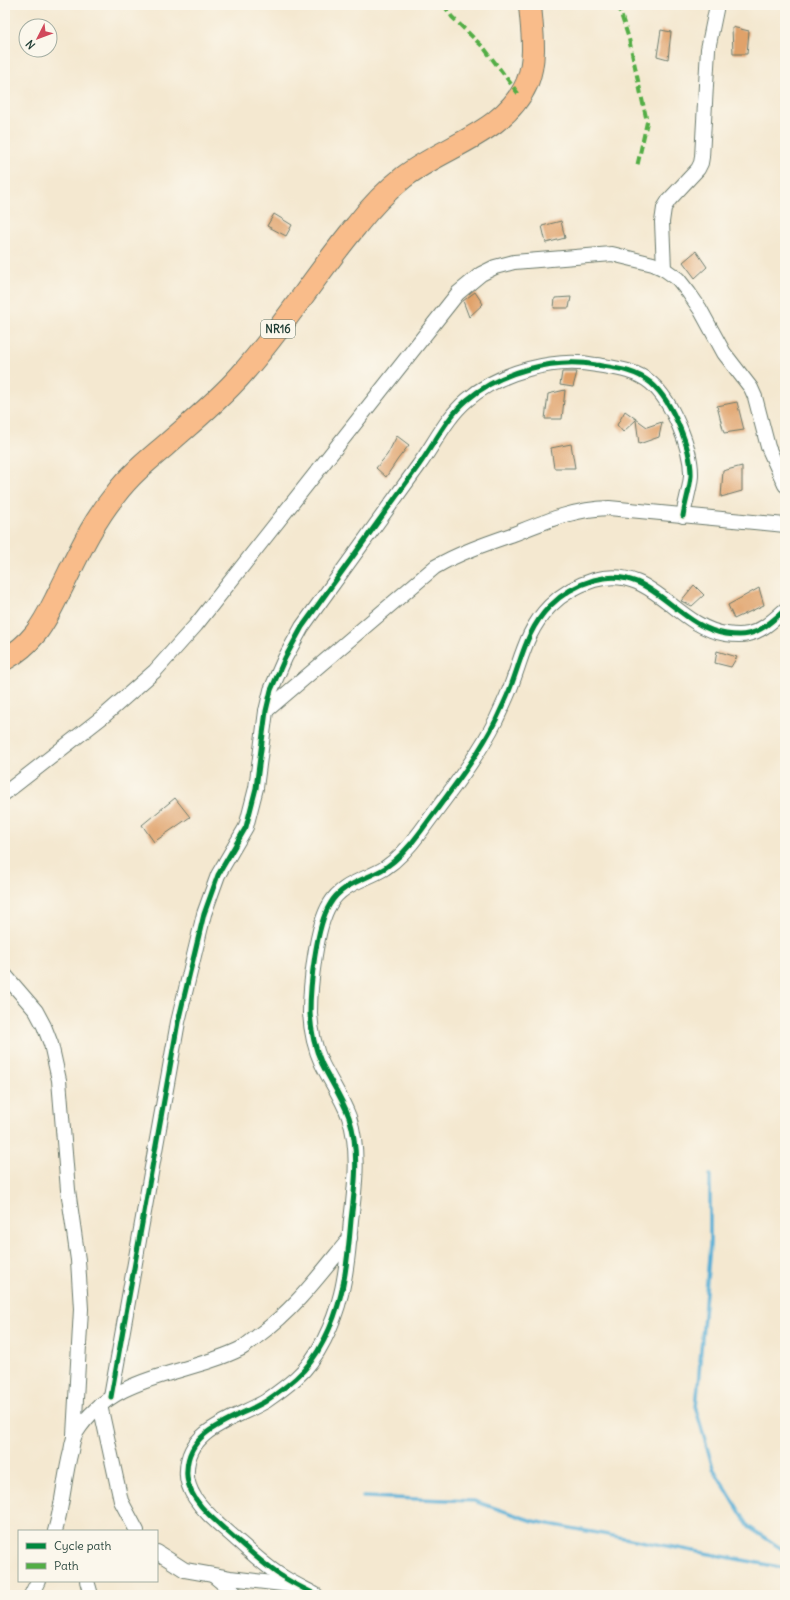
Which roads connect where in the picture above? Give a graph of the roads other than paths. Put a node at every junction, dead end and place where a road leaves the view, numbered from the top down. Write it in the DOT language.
graph roads {
  1 [pos="530,5"];
  2 [pos="717,5"];
  3 [pos="664,269"];
  4 [pos="785,485"];
  5 [pos="683,516"];
  6 [pos="785,525"];
  7 [pos="785,610"];
  8 [pos="5,659"];
  9 [pos="266,711"];
  10 [pos="5,792"];
  11 [pos="5,975"];
  12 [pos="350,1238"];
  13 [pos="105,1401"];
  14 [pos="74,1435"];
  15 [pos="59,1527"];
  16 [pos="136,1530"];
  17 [pos="158,1553"];
  18 [pos="212,1575"];
  19 [pos="38,1582"];
  20 [pos="87,1582"];
  21 [pos="300,1586"];
  22 [pos="31,1595"];
  23 [pos="91,1595"];
  24 [pos="237,1595"];
  25 [pos="316,1595"];
  1 -- 8 [label="main road, NR16"];
  2 -- 3 [label="street"];
  3 -- 4 [label="street"];
  3 -- 10 [label="street"];
  5 -- 6 [label="street"];
  5 -- 9 [label="street"];
  5 -- 9 [label="street"];
  7 -- 12 [label="street"];
  9 -- 13 [label="street"];
  11 -- 14 [label="street"];
  12 -- 13 [label="street"];
  12 -- 21 [label="street"];
  13 -- 14 [label="street"];
  13 -- 16 [label="street"];
  14 -- 15 [label="street"];
  17 -- 18 [label="street"];
  18 -- 21 [label="street"];
  18 -- 24 [label="street"];
  19 -- 22 [label="street"];
  20 -- 23 [label="street"];
  21 -- 25 [label="street"];
}
